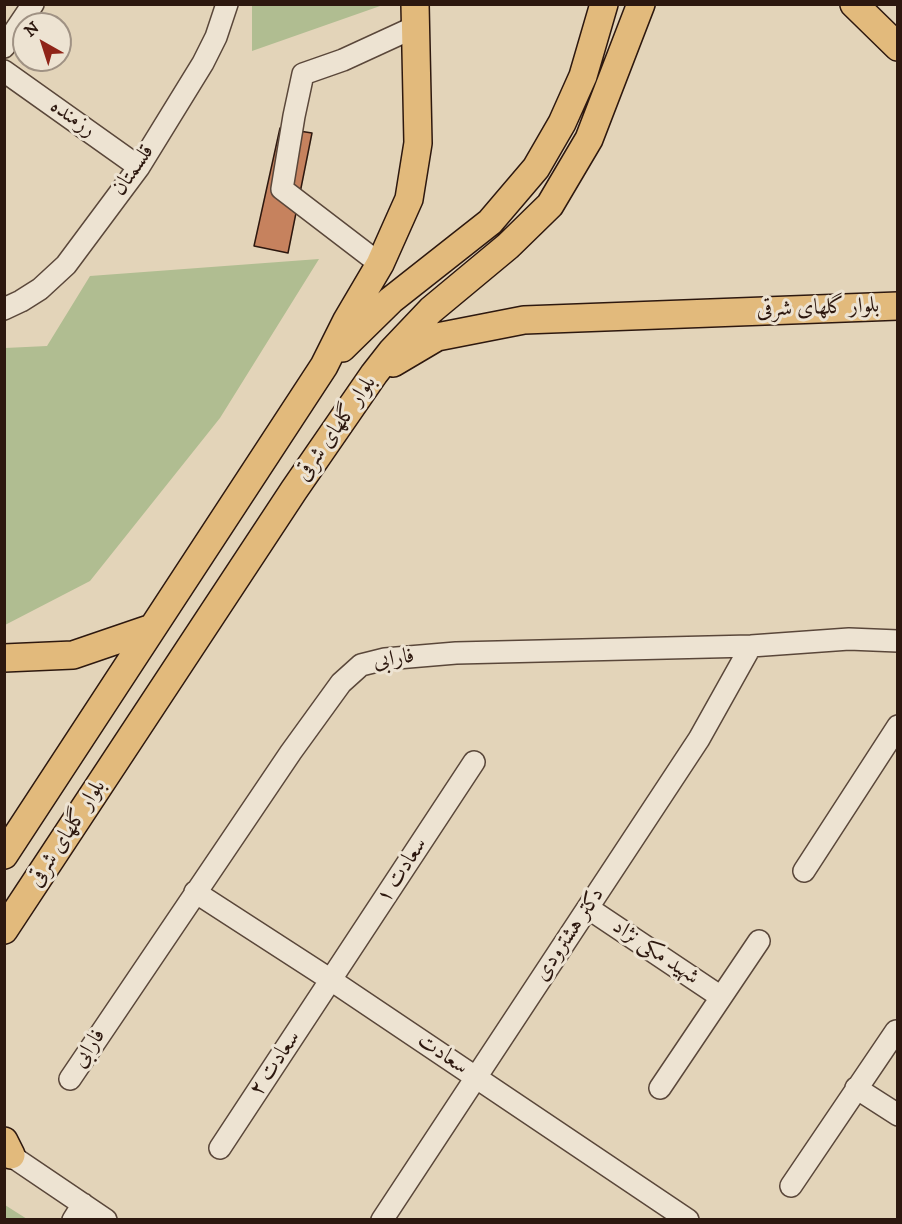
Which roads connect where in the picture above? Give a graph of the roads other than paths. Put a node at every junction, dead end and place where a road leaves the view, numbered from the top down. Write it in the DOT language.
graph roads {
  1 [pos="33,4"];
  2 [pos="227,4"];
  3 [pos="604,4"];
  4 [pos="640,4"];
  5 [pos="854,4"];
  6 [pos="416,15"];
  7 [pos="4,47"];
  8 [pos="897,47"];
  9 [pos="4,71"];
  10 [pos="139,167"];
  11 [pos="380,264"];
  12 [pos="897,306"];
  13 [pos="4,309"];
  14 [pos="324,366"];
  15 [pos="374,374"];
  16 [pos="276,438"];
  17 [pos="315,460"];
  18 [pos="152,628"];
  19 [pos="897,640"];
  20 [pos="751,646"];
  21 [pos="4,658"];
  22 [pos="897,726"];
  23 [pos="474,762"];
  24 [pos="4,855"];
  25 [pos="804,871"];
  26 [pos="195,892"];
  27 [pos="588,908"];
  28 [pos="4,930"];
  29 [pos="759,941"];
  30 [pos="331,980"];
  31 [pos="721,997"];
  32 [pos="896,1031"];
  33 [pos="475,1077"];
  34 [pos="70,1079"];
  35 [pos="660,1088"];
  36 [pos="856,1088"];
  37 [pos="897,1115"];
  38 [pos="220,1148"];
  39 [pos="7,1149"];
  40 [pos="791,1186"];
  41 [pos="78,1212"];
  42 [pos="106,1220"];
  43 [pos="382,1220"];
  44 [pos="688,1220"];
  1 -- 7 [label="street"];
  2 -- 10 [label="street, قلسمتان"];
  3 -- 14 [label="main road"];
  4 -- 15 [label="main road"];
  5 -- 8 [label="main road"];
  6 -- 11 [label="main road, بلوار گلهای شرقی"];
  6 -- 11 [label="street"];
  9 -- 10 [label="street, رزمنده"];
  10 -- 13 [label="street, قلسمتان"];
  11 -- 14 [label="main road, بلوار گلهای شرقی"];
  12 -- 15 [label="main road, بلوار گلهای شرقی"];
  14 -- 16 [label="main road, بلوار گلهای شرقی"];
  15 -- 17 [label="main road, بلوار گلهای شرقی"];
  16 -- 17 [label="main road"];
  16 -- 18 [label="main road, بلوار گلهای شرقی"];
  17 -- 28 [label="main road, بلوار گلهای شرقی"];
  18 -- 21 [label="main road"];
  18 -- 24 [label="main road, بلوار گلهای شرقی"];
  19 -- 20 [label="street, فارابی"];
  20 -- 26 [label="street, فارابی"];
  20 -- 27 [label="street, دکتر هشترودی"];
  22 -- 25 [label="street"];
  23 -- 30 [label="street, سعادت ۱"];
  26 -- 30 [label="street, سعادت"];
  26 -- 34 [label="street, فارابی"];
  27 -- 31 [label="street, شهید مکی نژاد"];
  27 -- 33 [label="street, دکتر هشترودی"];
  29 -- 31 [label="street, شهید مکی نژاد"];
  30 -- 33 [label="street, سعادت"];
  30 -- 38 [label="street, سعادت ۲"];
  31 -- 35 [label="street, شهید مکی نژاد"];
  32 -- 36 [label="street"];
  33 -- 43 [label="street, دکتر هشترودی"];
  33 -- 44 [label="street, سعادت"];
  36 -- 37 [label="street"];
  36 -- 40 [label="street"];
  39 -- 41 [label="street"];
  41 -- 42 [label="street"];
}
